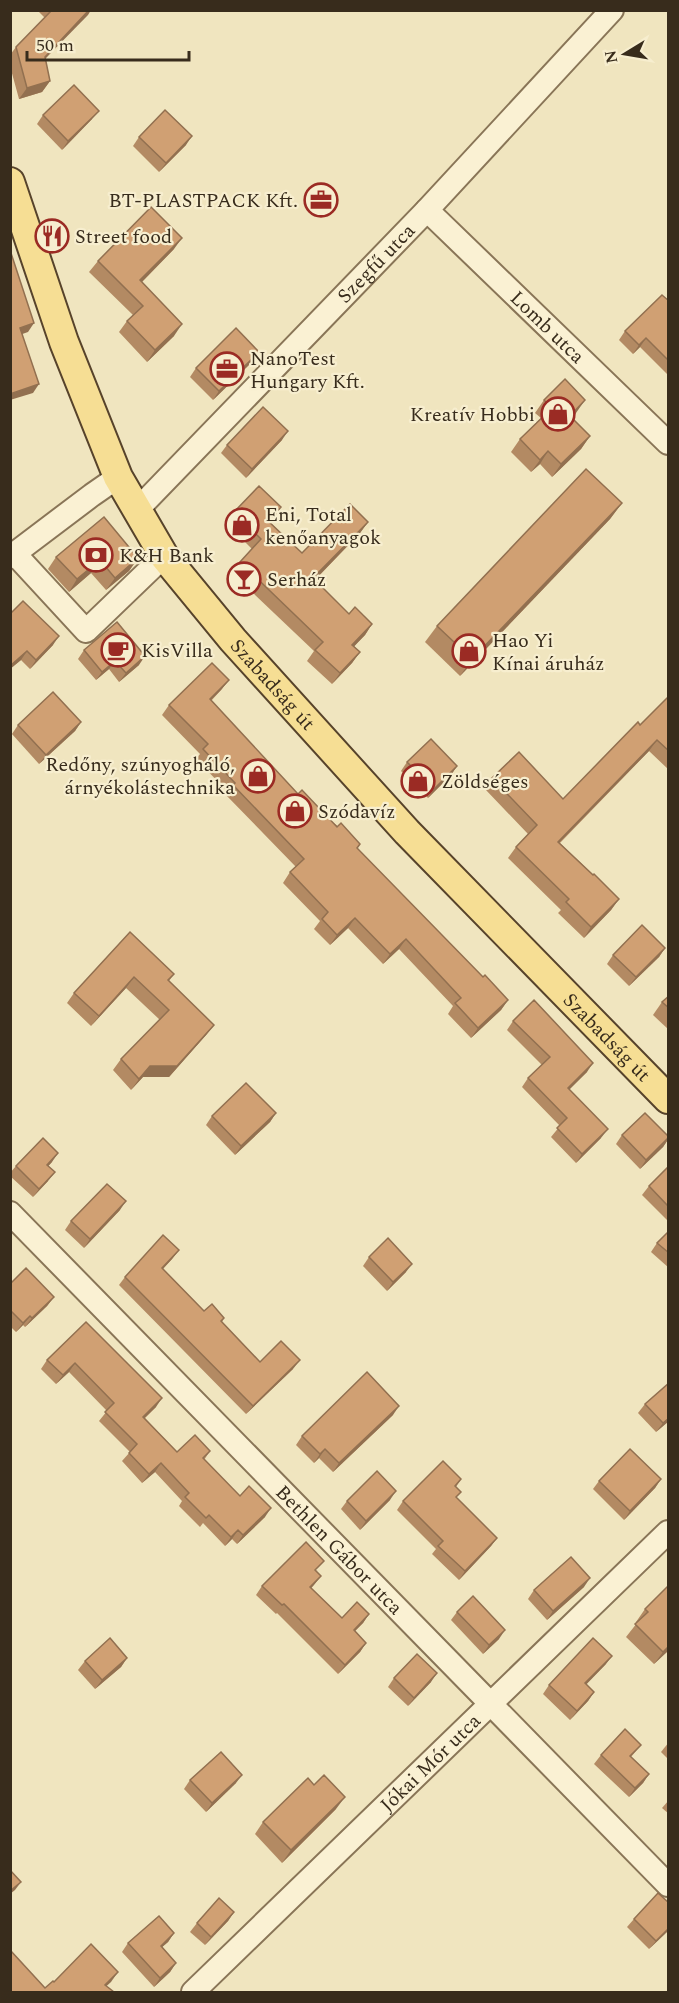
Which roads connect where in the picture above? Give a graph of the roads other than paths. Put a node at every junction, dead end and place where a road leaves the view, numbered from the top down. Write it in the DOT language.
graph roads {
  1 [pos="612,10"];
  2 [pos="10,182"];
  3 [pos="427,210"];
  4 [pos="669,444"];
  5 [pos="118,477"];
  6 [pos="136,511"];
  7 [pos="13,556"];
  8 [pos="164,556"];
  9 [pos="669,1099"];
  10 [pos="10,1213"];
  11 [pos="669,1532"];
  12 [pos="490,1705"];
  13 [pos="669,1885"];
  14 [pos="193,1992"];
  1 -- 3 [label="street, Szegfű utca"];
  2 -- 5 [label="main road, Szabadság út"];
  3 -- 4 [label="street, Lomb utca"];
  3 -- 6 [label="street, Szegfű utca"];
  5 -- 6 [label="main road, Szabadság út"];
  5 -- 7 [label="street"];
  6 -- 8 [label="main road, Szabadság út"];
  7 -- 8 [label="street"];
  8 -- 9 [label="main road, Szabadság út"];
  10 -- 12 [label="street, Bethlen Gábor utca"];
  11 -- 12 [label="street, Jókai Mór utca"];
  12 -- 13 [label="street, Bethlen Gábor utca"];
  12 -- 14 [label="street, Jókai Mór utca"];
}
